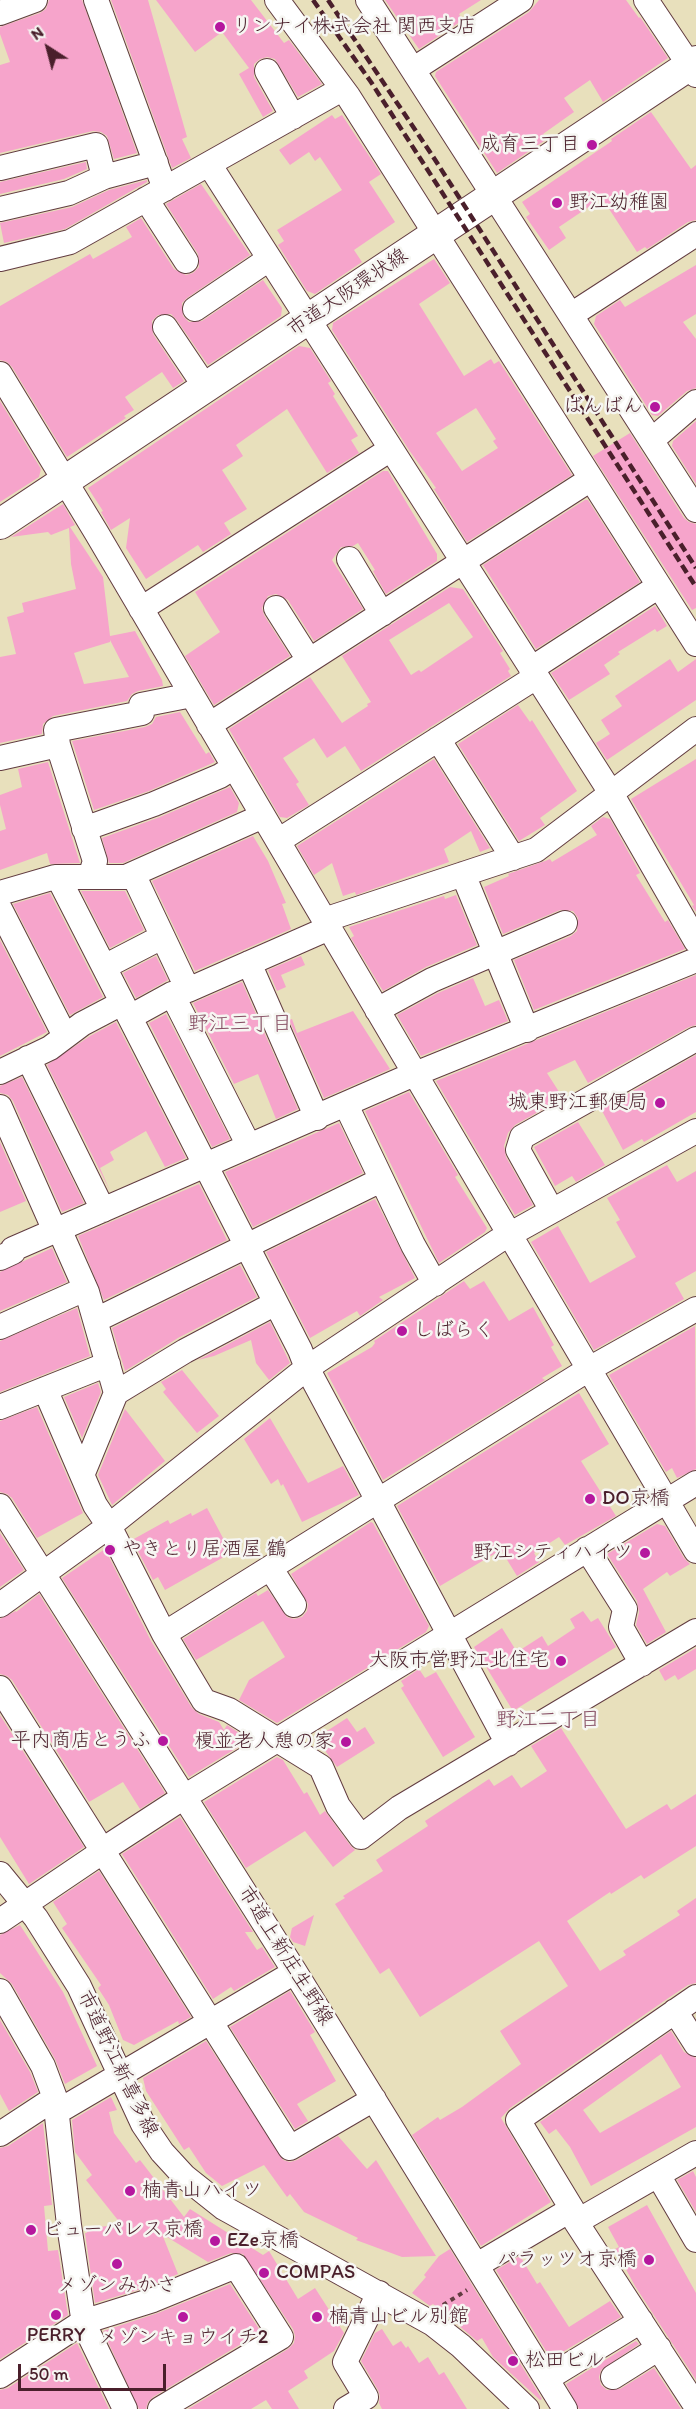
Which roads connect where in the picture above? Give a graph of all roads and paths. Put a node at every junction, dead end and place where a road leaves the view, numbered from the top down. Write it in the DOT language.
graph roads {
  1 [pos="35,0"];
  2 [pos="96,0"];
  3 [pos="277,0"];
  4 [pos="368,0"];
  5 [pos="521,0"];
  6 [pos="646,0"];
  7 [pos="0,13"];
  8 [pos="694,67"];
  9 [pos="414,69"];
  10 [pos="267,71"];
  11 [pos="342,89"];
  12 [pos="293,117"];
  13 [pos="156,163"];
  14 [pos="209,164"];
  15 [pos="0,168"];
  16 [pos="104,177"];
  17 [pos="156,194"];
  18 [pos="495,195"];
  19 [pos="0,209"];
  20 [pos="696,234"];
  21 [pos="436,235"];
  22 [pos="1,255"];
  23 [pos="269,259"];
  24 [pos="186,261"];
  25 [pos="195,309"];
  26 [pos="571,315"];
  27 [pos="308,320"];
  28 [pos="165,327"];
  29 [pos="0,374"];
  30 [pos="206,388"];
  31 [pos="696,402"];
  32 [pos="652,440"];
  33 [pos="391,449"];
  34 [pos="591,479"];
  35 [pos="65,482"];
  36 [pos="696,510"];
  37 [pos="0,524"];
  38 [pos="349,559"];
  39 [pos="463,562"];
  40 [pos="660,586"];
  41 [pos="276,608"];
  42 [pos="141,609"];
  43 [pos="382,614"];
  44 [pos="696,644"];
  45 [pos="309,660"];
  46 [pos="534,673"];
  47 [pos="192,695"];
  48 [pos="209,725"];
  49 [pos="696,729"];
  50 [pos="438,739"];
  51 [pos="58,745"];
  52 [pos="0,758"];
  53 [pos="234,767"];
  54 [pos="611,793"];
  55 [pos="263,816"];
  56 [pos="84,829"];
  57 [pos="278,841"];
  58 [pos="513,858"];
  59 [pos="133,874"];
  60 [pos="463,874"];
  61 [pos="58,877"];
  62 [pos="90,877"];
  63 [pos="0,893"];
  64 [pos="0,909"];
  65 [pos="565,923"];
  66 [pos="327,924"];
  67 [pos="162,937"];
  68 [pos="696,941"];
  69 [pos="494,954"];
  70 [pos="696,960"];
  71 [pos="249,963"];
  72 [pos="104,967"];
  73 [pos="180,992"];
  74 [pos="126,1010"];
  75 [pos="377,1010"];
  76 [pos="527,1030"];
  77 [pos="65,1036"];
  78 [pos="696,1040"];
  79 [pos="28,1058"];
  80 [pos="0,1072"];
  81 [pos="416,1076"];
  82 [pos="346,1105"];
  83 [pos="0,1107"];
  84 [pos="316,1118"];
  85 [pos="696,1131"];
  86 [pos="249,1146"];
  87 [pos="205,1164"];
  88 [pos="381,1180"];
  89 [pos="103,1210"];
  90 [pos="552,1211"];
  91 [pos="57,1230"];
  92 [pos="510,1235"];
  93 [pos="247,1246"];
  94 [pos="0,1258"];
  95 [pos="435,1284"];
  96 [pos="86,1289"];
  97 [pos="276,1303"];
  98 [pos="696,1310"];
  99 [pos="96,1320"];
  100 [pos="0,1327"];
  101 [pos="108,1364"];
  102 [pos="307,1368"];
  103 [pos="589,1369"];
  104 [pos="45,1389"];
  105 [pos="116,1393"];
  106 [pos="0,1407"];
  107 [pos="83,1473"];
  108 [pos="696,1483"];
  109 [pos="666,1500"];
  110 [pos="378,1501"];
  111 [pos="0,1506"];
  112 [pos="109,1526"];
  113 [pos="587,1549"];
  114 [pos="696,1551"];
  115 [pos="271,1569"];
  116 [pos="43,1573"];
  117 [pos="0,1605"];
  118 [pos="294,1605"];
  119 [pos="696,1631"];
  120 [pos="164,1634"];
  121 [pos="449,1634"];
  122 [pos="642,1664"];
  123 [pos="0,1688"];
  124 [pos="279,1740"];
  125 [pos="508,1743"];
  126 [pos="184,1797"];
  127 [pos="102,1852"];
  128 [pos="0,1874"];
  129 [pos="25,1904"];
  130 [pos="0,1921"];
  131 [pos="295,1972"];
  132 [pos="0,1991"];
  133 [pos="696,1997"];
  134 [pos="675,2011"];
  135 [pos="210,2022"];
  136 [pos="696,2044"];
  137 [pos="120,2076"];
  138 [pos="374,2098"];
  139 [pos="56,2105"];
  140 [pos="0,2134"];
  141 [pos="696,2153"];
  142 [pos="658,2175"];
  143 [pos="574,2216"];
  144 [pos="696,2240"];
  145 [pos="482,2272"];
  146 [pos="379,2293"];
  147 [pos="422,2317"];
  148 [pos="641,2320"];
  149 [pos="83,2322"];
  150 [pos="659,2348"];
  151 [pos="0,2376"];
  152 [pos="613,2377"];
  153 [pos="548,2378"];
  154 [pos="696,2406"];
  155 [pos="125,2409"];
  156 [pos="160,2409"];
  157 [pos="346,2409"];
  158 [pos="527,2409"];
  159 [pos="565,2409"];
  1 -- 7 [label="street"];
  2 -- 13 [label="street"];
  3 -- 11 [label="street"];
  4 -- 9 [label="street"];
  5 -- 9 [label="street"];
  6 -- 8 [label="street"];
  8 -- 18 [label="main road, 市道大阪環状線"];
  9 -- 18 [label="street"];
  10 -- 12 [label="street"];
  11 -- 12 [label="street"];
  11 -- 21 [label="street"];
  12 -- 14 [label="street"];
  13 -- 16 [label="street"];
  13 -- 17 [label="street"];
  14 -- 17 [label="street"];
  14 -- 23 [label="street"];
  15 -- 16 [label="street"];
  16 -- 19 [label="street"];
  17 -- 22 [label="street"];
  17 -- 24 [label="street"];
  18 -- 21 [label="main road, 市道大阪環状線"];
  18 -- 26 [label="street"];
  20 -- 26 [label="street"];
  21 -- 27 [label="main road, 市道大阪環状線"];
  21 -- 34 [label="street"];
  23 -- 25 [label="street"];
  23 -- 27 [label="street"];
  26 -- 32 [label="street"];
  27 -- 30 [label="main road, 市道大阪環状線"];
  27 -- 33 [label="street"];
  28 -- 30 [label="street"];
  29 -- 35 [label="street"];
  30 -- 35 [label="main road, 市道大阪環状線"];
  31 -- 32 [label="street"];
  32 -- 36 [label="street"];
  33 -- 39 [label="street"];
  33 -- 42 [label="street"];
  34 -- 39 [label="street"];
  34 -- 40 [label="street"];
  35 -- 37 [label="main road, 市道大阪環状線"];
  35 -- 42 [label="street"];
  38 -- 43 [label="street"];
  39 -- 43 [label="street"];
  39 -- 46 [label="street"];
  40 -- 44 [label="street"];
  40 -- 46 [label="street"];
  41 -- 45 [label="street"];
  42 -- 47 [label="street"];
  43 -- 45 [label="street"];
  45 -- 48 [label="street"];
  46 -- 50 [label="street"];
  46 -- 54 [label="street"];
  47 -- 48 [label="street"];
  47 -- 51 [label="street"];
  48 -- 53 [label="street"];
  49 -- 54 [label="street"];
  50 -- 57 [label="street"];
  50 -- 58 [label="street"];
  51 -- 52 [label="street"];
  51 -- 56 [label="street"];
  53 -- 55 [label="street"];
  53 -- 56 [label="street"];
  54 -- 58 [label="street"];
  54 -- 68 [label="street"];
  55 -- 57 [label="street"];
  55 -- 59 [label="street"];
  56 -- 62 [label="street"];
  57 -- 66 [label="street"];
  58 -- 60 [label="street"];
  59 -- 62 [label="street"];
  59 -- 67 [label="street"];
  60 -- 66 [label="street"];
  60 -- 69 [label="street"];
  61 -- 62 [label="street"];
  61 -- 63 [label="street"];
  61 -- 72 [label="street"];
  64 -- 77 [label="street"];
  65 -- 69 [label="street"];
  66 -- 71 [label="street"];
  66 -- 75 [label="street"];
  67 -- 72 [label="street"];
  67 -- 73 [label="street"];
  69 -- 75 [label="street"];
  69 -- 76 [label="street"];
  70 -- 76 [label="street"];
  71 -- 73 [label="street"];
  71 -- 84 [label="street"];
  72 -- 74 [label="street"];
  73 -- 74 [label="street"];
  73 -- 86 [label="street"];
  74 -- 77 [label="street"];
  74 -- 87 [label="street"];
  75 -- 81 [label="street"];
  76 -- 81 [label="street"];
  77 -- 79 [label="street"];
  78 -- 90 [label="street"];
  79 -- 80 [label="street"];
  79 -- 89 [label="street"];
  81 -- 82 [label="street"];
  81 -- 92 [label="street"];
  82 -- 84 [label="street"];
  82 -- 88 [label="street"];
  83 -- 91 [label="street"];
  84 -- 86 [label="street"];
  85 -- 90 [label="street"];
  86 -- 87 [label="street"];
  87 -- 89 [label="street"];
  87 -- 93 [label="street"];
  88 -- 93 [label="street"];
  88 -- 95 [label="street"];
  89 -- 91 [label="street"];
  90 -- 92 [label="street"];
  91 -- 94 [label="street"];
  91 -- 96 [label="street"];
  92 -- 95 [label="street"];
  92 -- 103 [label="street"];
  93 -- 97 [label="street"];
  93 -- 99 [label="street"];
  95 -- 102 [label="street"];
  96 -- 99 [label="street"];
  96 -- 100 [label="street"];
  97 -- 102 [label="street"];
  97 -- 105 [label="street"];
  98 -- 103 [label="street"];
  99 -- 101 [label="street"];
  101 -- 104 [label="street"];
  101 -- 105 [label="street"];
  102 -- 110 [label="street"];
  102 -- 112 [label="street"];
  103 -- 109 [label="street"];
  103 -- 110 [label="street"];
  104 -- 106 [label="street"];
  104 -- 107 [label="street"];
  105 -- 107 [label="street"];
  107 -- 112 [label="street"];
  108 -- 109 [label="street"];
  109 -- 113 [label="street"];
  109 -- 114 [label="street"];
  110 -- 115 [label="street"];
  110 -- 121 [label="street"];
  111 -- 116 [label="street, 市道上新庄生野線"];
  112 -- 116 [label="street"];
  112 -- 120 [label="street"];
  113 -- 121 [label="street"];
  113 -- 122 [label="street"];
  115 -- 118 [label="street"];
  115 -- 120 [label="street"];
  116 -- 117 [label="street"];
  116 -- 126 [label="street, 市道上新庄生野線"];
  119 -- 122 [label="street"];
  120 -- 124 [label="street"];
  121 -- 124 [label="street"];
  121 -- 125 [label="street"];
  122 -- 125 [label="street"];
  123 -- 127 [label="street"];
  124 -- 125 [label="street"];
  124 -- 126 [label="street"];
  126 -- 127 [label="street"];
  126 -- 131 [label="street, 市道上新庄生野線"];
  127 -- 129 [label="street"];
  127 -- 135 [label="street"];
  128 -- 129 [label="street, 市道野江新喜多線"];
  129 -- 130 [label="street"];
  129 -- 137 [label="street, 市道野江新喜多線"];
  131 -- 135 [label="street"];
  131 -- 138 [label="street, 市道上新庄生野線"];
  132 -- 139 [label="street"];
  133 -- 134 [label="street"];
  134 -- 136 [label="street"];
  134 -- 143 [label="street"];
  135 -- 137 [label="street"];
  135 -- 138 [label="street"];
  137 -- 139 [label="street"];
  137 -- 146 [label="street, 市道野江新喜多線"];
  138 -- 145 [label="street, 市道上新庄生野線"];
  139 -- 140 [label="street"];
  139 -- 149 [label="street"];
  141 -- 142 [label="street"];
  142 -- 143 [label="street"];
  142 -- 144 [label="street"];
  143 -- 145 [label="street"];
  143 -- 148 [label="street"];
  145 -- 147 [label="path"];
  145 -- 153 [label="street, 市道上新庄生野線"];
  146 -- 147 [label="street, 市道野江新喜多線"];
  146 -- 157 [label="street"];
  147 -- 158 [label="street, 市道野江新喜多線"];
  148 -- 150 [label="street"];
  148 -- 153 [label="street"];
  149 -- 151 [label="street"];
  149 -- 155 [label="street"];
  149 -- 156 [label="street"];
  150 -- 152 [label="street"];
  150 -- 154 [label="street"];
  153 -- 159 [label="street, 市道上新庄生野線"];
}
